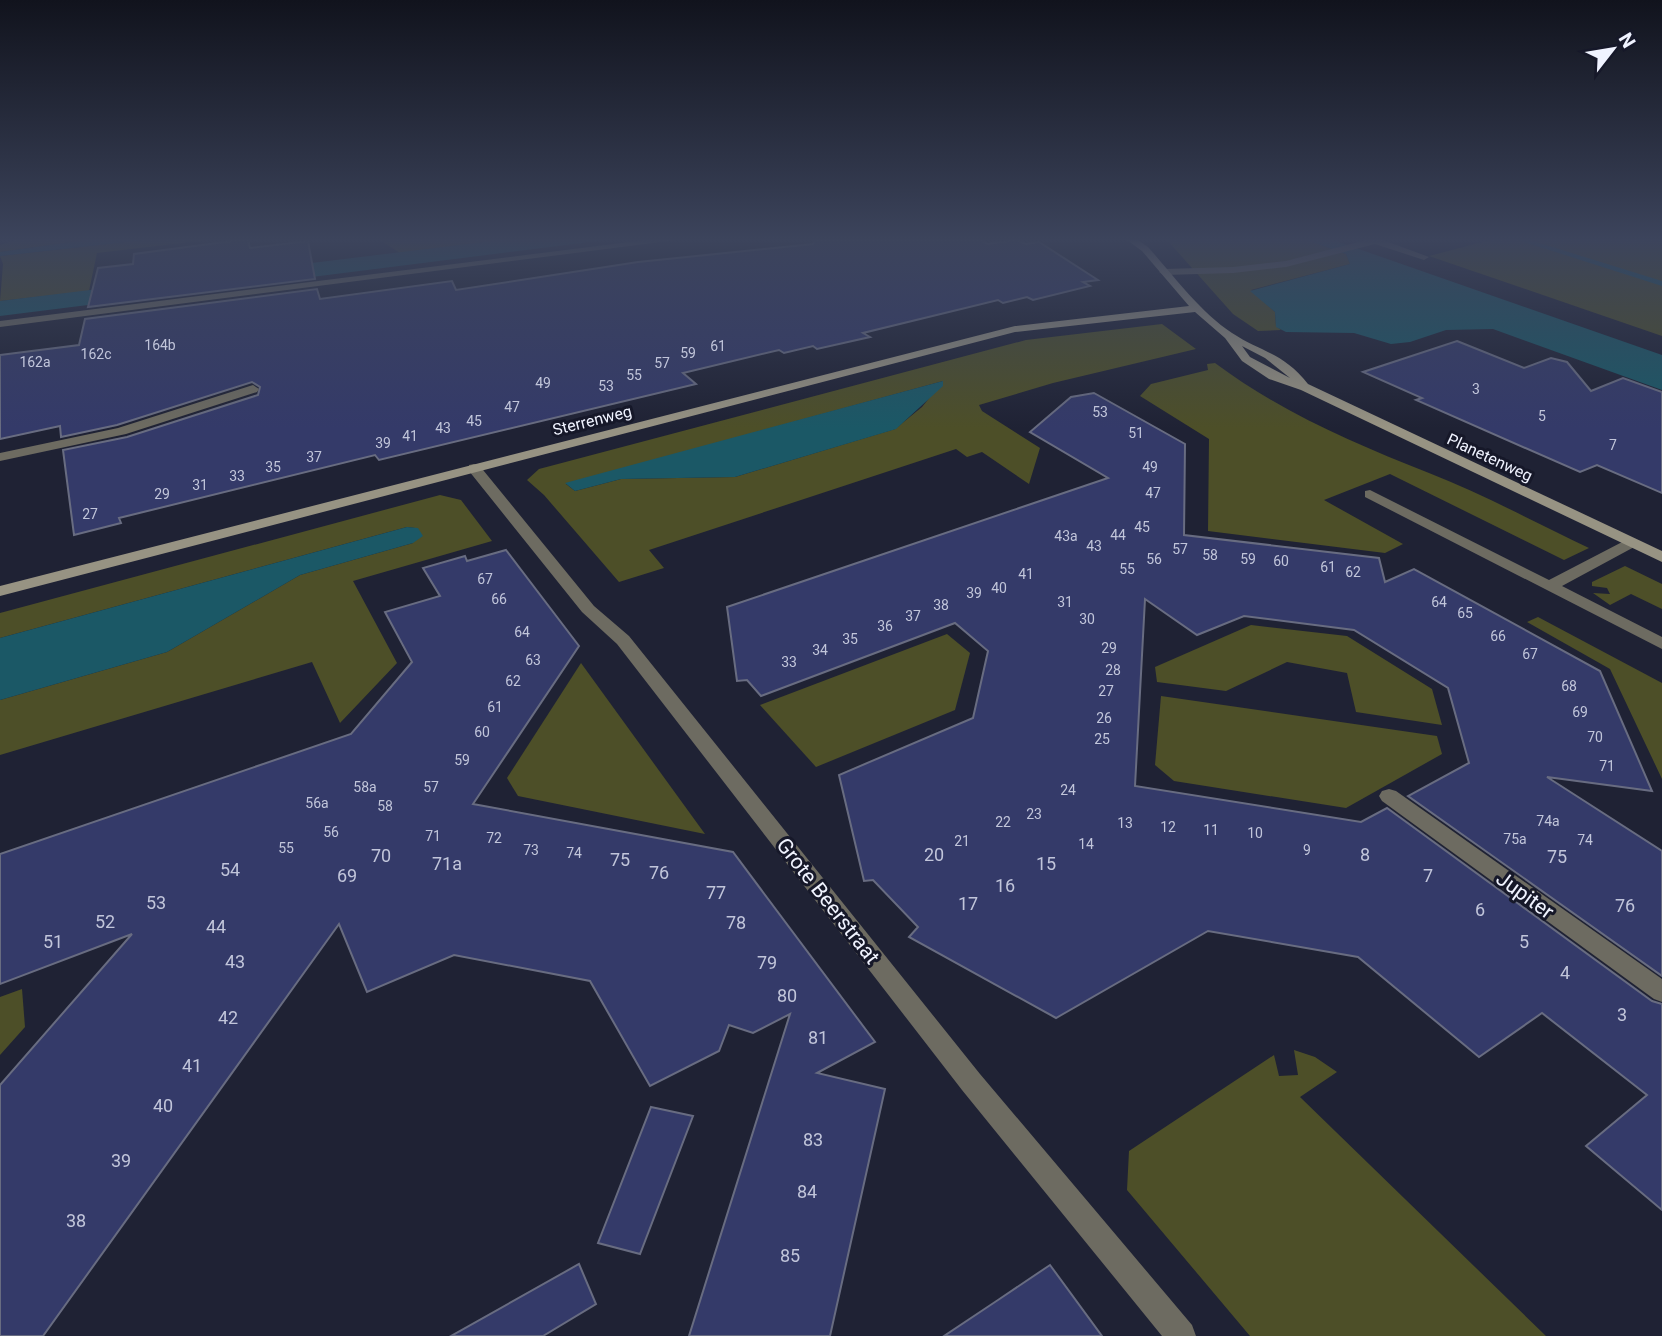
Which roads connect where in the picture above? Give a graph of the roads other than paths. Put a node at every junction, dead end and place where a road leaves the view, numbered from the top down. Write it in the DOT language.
graph roads {
  1 [pos="173,302"];
  2 [pos="1192,302"];
  3 [pos="1197,308"];
  4 [pos="0,324"];
  5 [pos="253,388"];
  6 [pos="0,457"];
  7 [pos="474,468"];
  8 [pos="1370,494"];
  9 [pos="1632,543"];
  10 [pos="1662,557"];
  11 [pos="1550,586"];
  12 [pos="0,591"];
  13 [pos="1662,645"];
  14 [pos="1389,796"];
  15 [pos="1662,992"];
  16 [pos="1181,1336"];
  1 -- 4 [label="street"];
  2 -- 3 [label="street, Planetenweg"];
  3 -- 7 [label="street, Sterrenweg"];
  3 -- 9 [label="street, Planetenweg"];
  5 -- 6 [label="street"];
  7 -- 12 [label="street, Sterrenweg"];
  7 -- 16 [label="street, Grote Beerstraat"];
  8 -- 11 [label="street"];
  9 -- 10 [label="street, Planetenweg"];
  9 -- 11 [label="street"];
  11 -- 13 [label="street"];
  14 -- 15 [label="street, Jupiter"];
}
